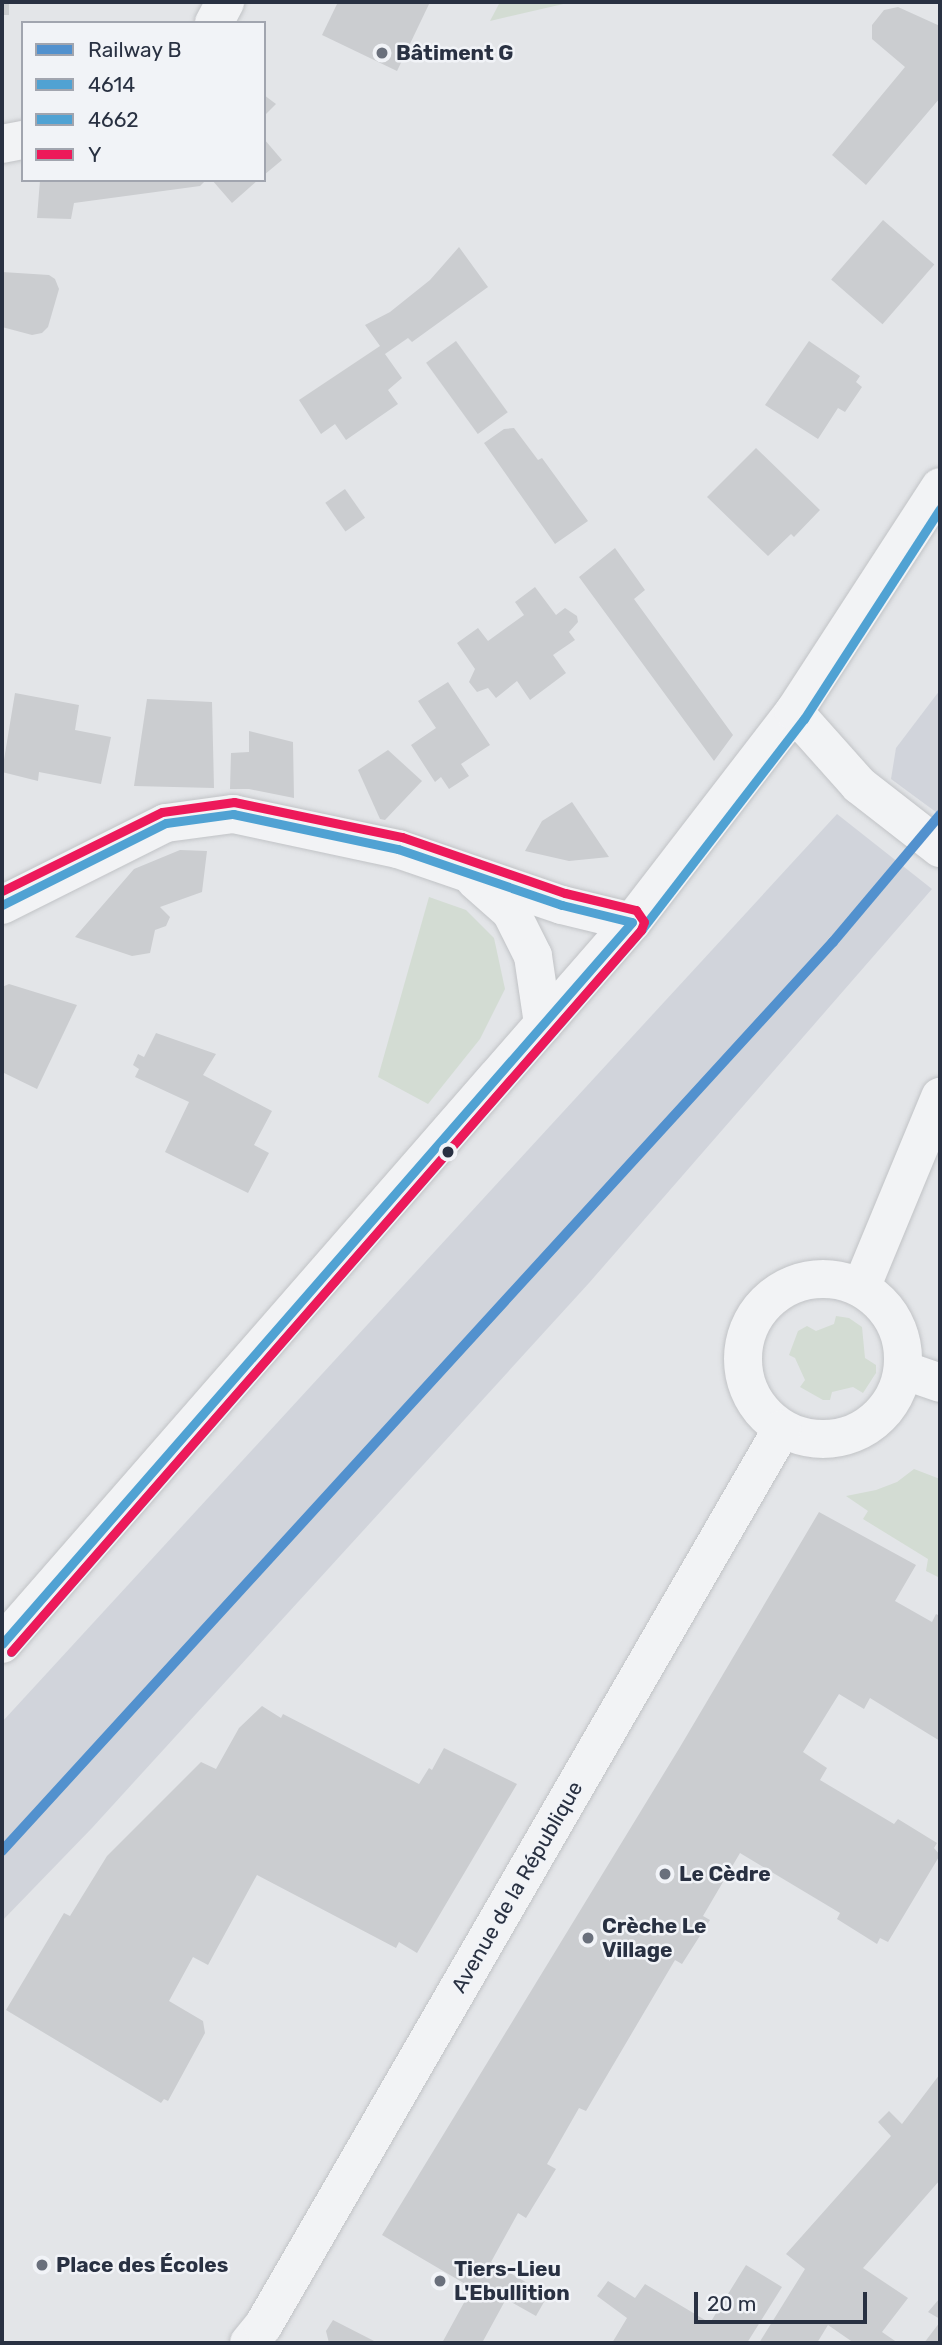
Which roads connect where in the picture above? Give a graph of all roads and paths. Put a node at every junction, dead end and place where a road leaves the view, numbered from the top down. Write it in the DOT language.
graph roads {
  1 [pos="225,2"];
  2 [pos="215,21"];
  3 [pos="21,140"];
  4 [pos="2,144"];
  5 [pos="940,487"];
  6 [pos="794,712"];
  7 [pos="940,848"];
  8 [pos="465,872"];
  9 [pos="2,905"];
  10 [pos="632,922"];
  11 [pos="543,1024"];
  12 [pos="940,1097"];
  13 [pos="861,1288"];
  14 [pos="903,1370"];
  15 [pos="940,1383"];
  16 [pos="782,1429"];
  17 [pos="2,1644"];
  18 [pos="249,2343"];
  1 -- 2 [label="street"];
  3 -- 4 [label="street"];
  5 -- 6 [label="street"];
  6 -- 7 [label="street"];
  6 -- 10 [label="street"];
  8 -- 9 [label="street"];
  8 -- 10 [label="street"];
  8 -- 11 [label="street"];
  10 -- 11 [label="street"];
  11 -- 17 [label="street"];
  12 -- 13 [label="street"];
  13 -- 14 [label="street"];
  13 -- 16 [label="street"];
  14 -- 15 [label="street"];
  14 -- 16 [label="street"];
  16 -- 18 [label="street, Avenue de la République"];
}
